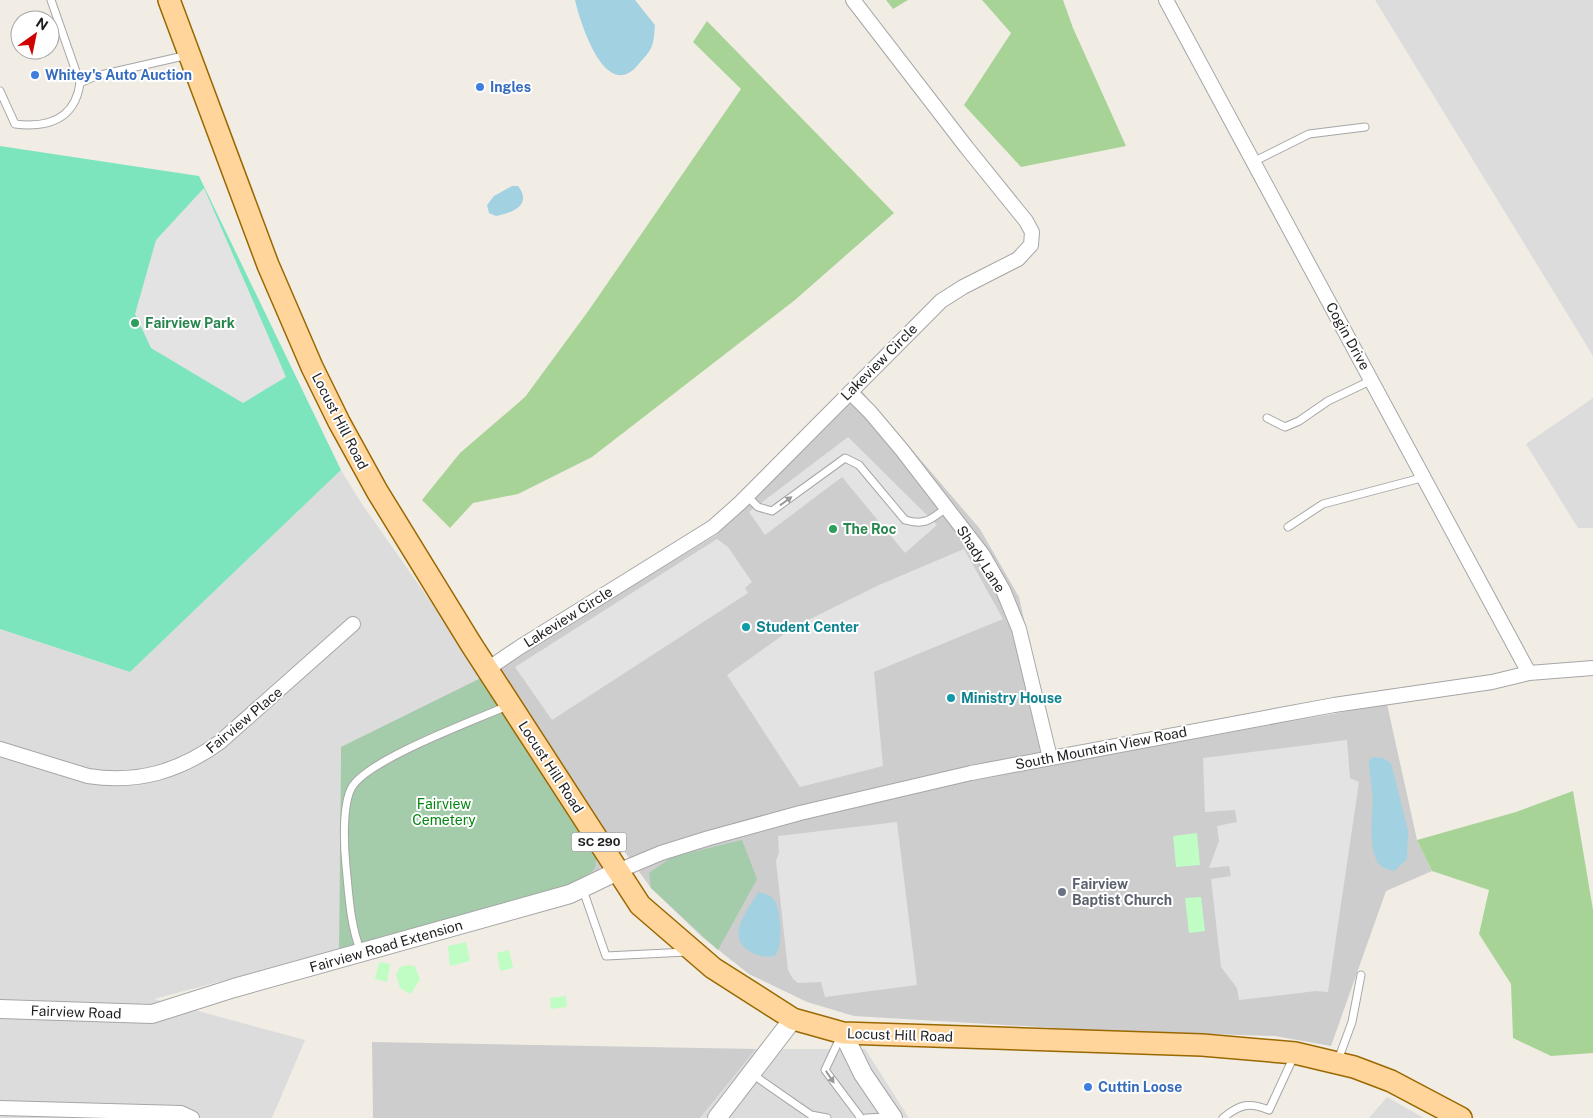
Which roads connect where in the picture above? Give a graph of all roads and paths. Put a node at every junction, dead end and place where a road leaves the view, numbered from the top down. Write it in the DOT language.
graph roads {
  1 [pos="51,0"];
  2 [pos="169,0"];
  3 [pos="853,0"];
  4 [pos="1166,0"];
  5 [pos="188,54"];
  6 [pos="80,83"];
  7 [pos="0,91"];
  8 [pos="0,110"];
  9 [pos="9,110"];
  10 [pos="1365,127"];
  11 [pos="1254,162"];
  12 [pos="1372,380"];
  13 [pos="850,392"];
  14 [pos="1267,418"];
  15 [pos="1425,477"];
  16 [pos="746,496"];
  17 [pos="946,508"];
  18 [pos="1288,527"];
  19 [pos="353,624"];
  20 [pos="489,668"];
  21 [pos="1593,668"];
  22 [pos="1529,673"];
  23 [pos="510,704"];
  24 [pos="0,749"];
  25 [pos="1050,758"];
  26 [pos="618,871"];
  27 [pos="583,889"];
  28 [pos="693,952"];
  29 [pos="361,953"];
  30 [pos="1361,975"];
  31 [pos="0,1009"];
  32 [pos="152,1014"];
  33 [pos="794,1019"];
  34 [pos="843,1033"];
  35 [pos="1295,1053"];
  36 [pos="1337,1063"];
  37 [pos="752,1074"];
  38 [pos="0,1108"];
  39 [pos="192,1118"];
  40 [pos="717,1118"];
  41 [pos="827,1118"];
  42 [pos="860,1118"];
  43 [pos="866,1118"];
  44 [pos="893,1118"];
  45 [pos="1222,1118"];
  46 [pos="1461,1118"];
  1 -- 6 [label="lane"];
  2 -- 5 [label="main road, Locust Hill Road / SC 290"];
  3 -- 13 [label="street, Lakeview Circle"];
  4 -- 11 [label="street, Cogin Drive"];
  5 -- 6 [label="lane"];
  5 -- 20 [label="main road, Locust Hill Road / SC 290"];
  6 -- 9 [label="lane"];
  7 -- 9 [label="lane"];
  8 -- 9 [label="lane"];
  10 -- 11 [label="lane"];
  11 -- 12 [label="street, Cogin Drive"];
  12 -- 14 [label="lane"];
  12 -- 15 [label="street, Cogin Drive"];
  13 -- 16 [label="street, Lakeview Circle"];
  13 -- 17 [label="street, Shady Lane"];
  15 -- 18 [label="lane"];
  15 -- 22 [label="street, Cogin Drive"];
  16 -- 17 [label="lane, one-way"];
  16 -- 20 [label="street, Lakeview Circle"];
  17 -- 25 [label="street, Shady Lane"];
  19 -- 24 [label="street, Fairview Place"];
  20 -- 23 [label="main road, Locust Hill Road / SC 290"];
  21 -- 22 [label="street, South Mountain View Road"];
  22 -- 25 [label="street, South Mountain View Road"];
  23 -- 26 [label="main road, Locust Hill Road / SC 290"];
  23 -- 29 [label="lane"];
  25 -- 26 [label="street, South Mountain View Road"];
  26 -- 27 [label="street, Fairview Road Extension"];
  26 -- 28 [label="main road, Locust Hill Road / SC 290"];
  27 -- 28 [label="lane"];
  27 -- 29 [label="street, Fairview Road Extension"];
  28 -- 33 [label="main road, Locust Hill Road / SC 290"];
  29 -- 32 [label="street, Fairview Road Extension"];
  30 -- 36 [label="lane"];
  31 -- 32 [label="street, Fairview Road"];
  33 -- 34 [label="main road, Locust Hill Road / SC 290"];
  33 -- 37 [label="street"];
  34 -- 35 [label="main road, Locust Hill Road / SC 290"];
  34 -- 42 [label="lane, one-way"];
  34 -- 44 [label="street"];
  35 -- 36 [label="main road, Locust Hill Road / SC 290"];
  35 -- 45 [label="lane"];
  36 -- 46 [label="main road, Locust Hill Road / SC 290"];
  37 -- 40 [label="street"];
  37 -- 41 [label="lane"];
  38 -- 39 [label="street"];
  43 -- 44 [label="lane"];
}
